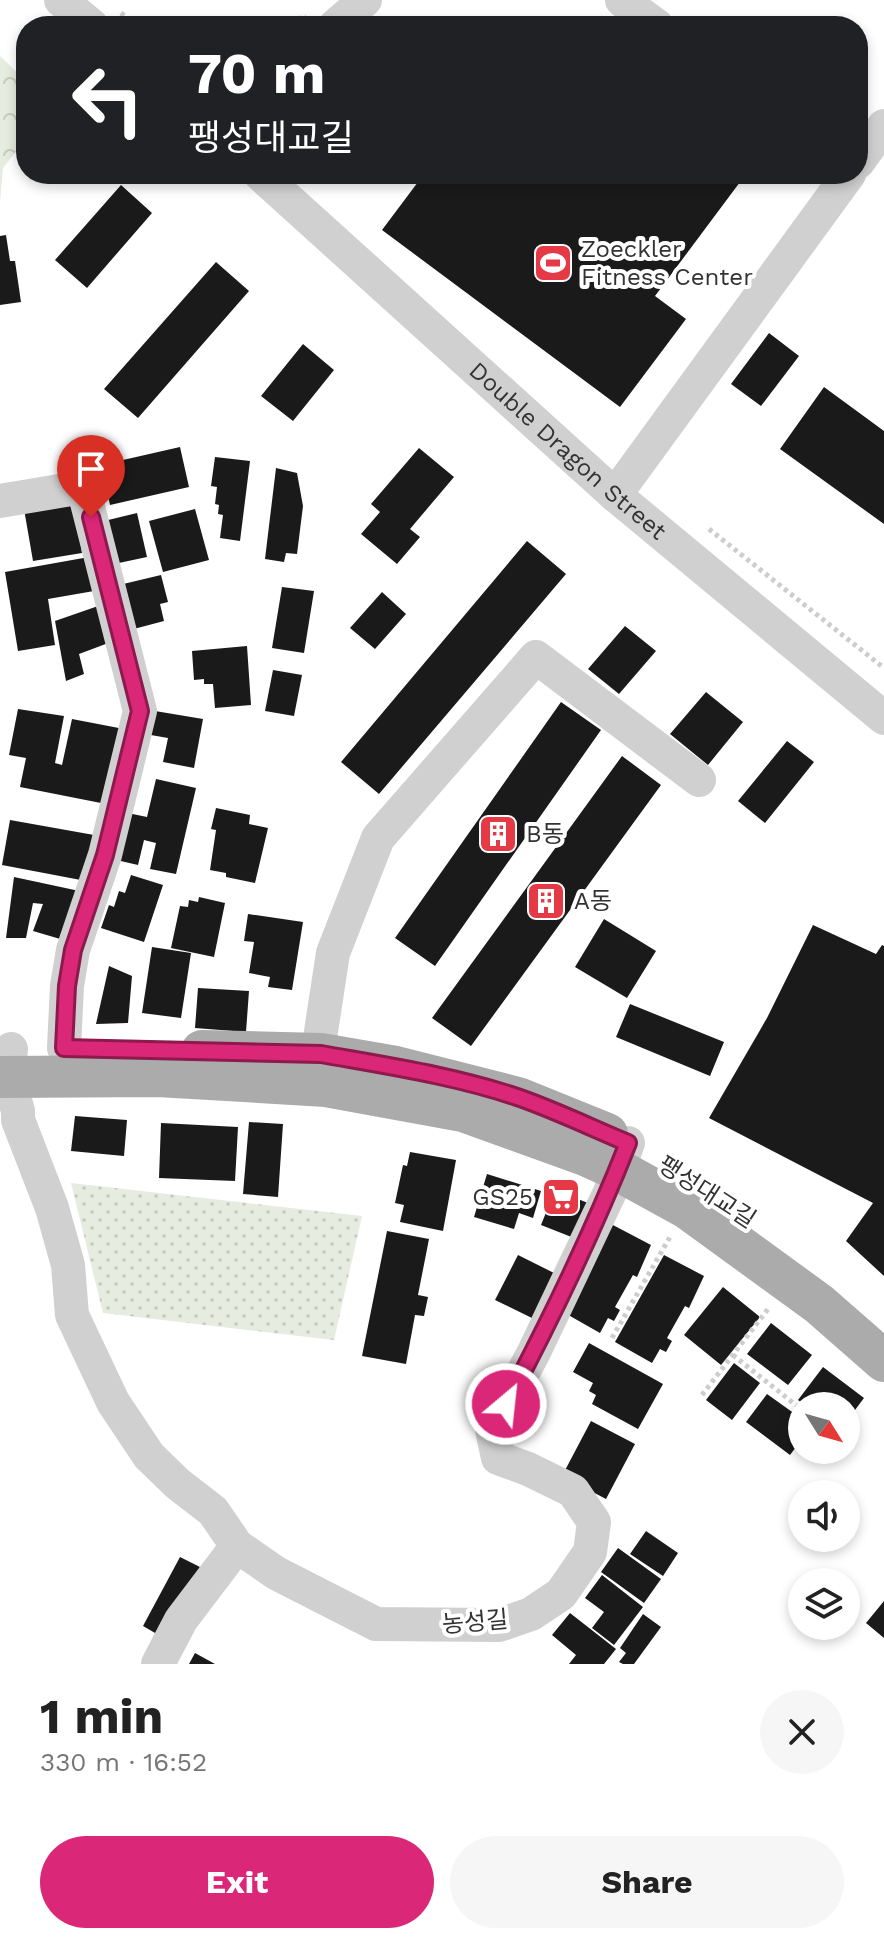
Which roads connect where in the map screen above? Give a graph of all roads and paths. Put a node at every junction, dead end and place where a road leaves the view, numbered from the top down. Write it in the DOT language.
graph roads {
  1 [pos="61,0"];
  2 [pos="365,0"];
  3 [pos="622,0"];
  4 [pos="80,16"];
  5 [pos="347,16"];
  6 [pos="644,16"];
  7 [pos="884,126"];
  8 [pos="868,148"];
  9 [pos="271,184"];
  10 [pos="842,184"];
  11 [pos="615,495"];
  12 [pos="0,501"];
  13 [pos="705,526"];
  14 [pos="884,668"];
  15 [pos="884,718"];
  16 [pos="699,780"];
  17 [pos="64,1048"];
  18 [pos="5,1063"];
  19 [pos="320,1070"];
  20 [pos="623,1156"];
  21 [pos="673,1233"];
  22 [pos="770,1308"];
  23 [pos="884,1325"];
  24 [pos="612,1338"];
  25 [pos="733,1355"];
  26 [pos="884,1361"];
  27 [pos="702,1395"];
  28 [pos="788,1399"];
  29 [pos="237,1546"];
  30 [pos="158,1664"];
  1 -- 4 [label="street"];
  2 -- 5 [label="street"];
  3 -- 6 [label="street"];
  7 -- 8 [label="street"];
  9 -- 11 [label="street, Double Dragon Street"];
  10 -- 11 [label="street"];
  11 -- 15 [label="street, Double Dragon Street"];
  12 -- 17 [label="street"];
  13 -- 14 [label="path"];
  16 -- 19 [label="street"];
  17 -- 18 [label="main road, 팽성대교길"];
  17 -- 19 [label="main road, 팽성대교길"];
  18 -- 19 [label="main road"];
  18 -- 29 [label="street"];
  19 -- 20 [label="main road, 팽성대교길"];
  20 -- 23 [label="main road, 팽성대교길"];
  20 -- 26 [label="main road"];
  20 -- 29 [label="street, 농성길"];
  21 -- 24 [label="path"];
  22 -- 25 [label="path"];
  25 -- 27 [label="path"];
  25 -- 28 [label="path"];
  29 -- 30 [label="street"];
}
